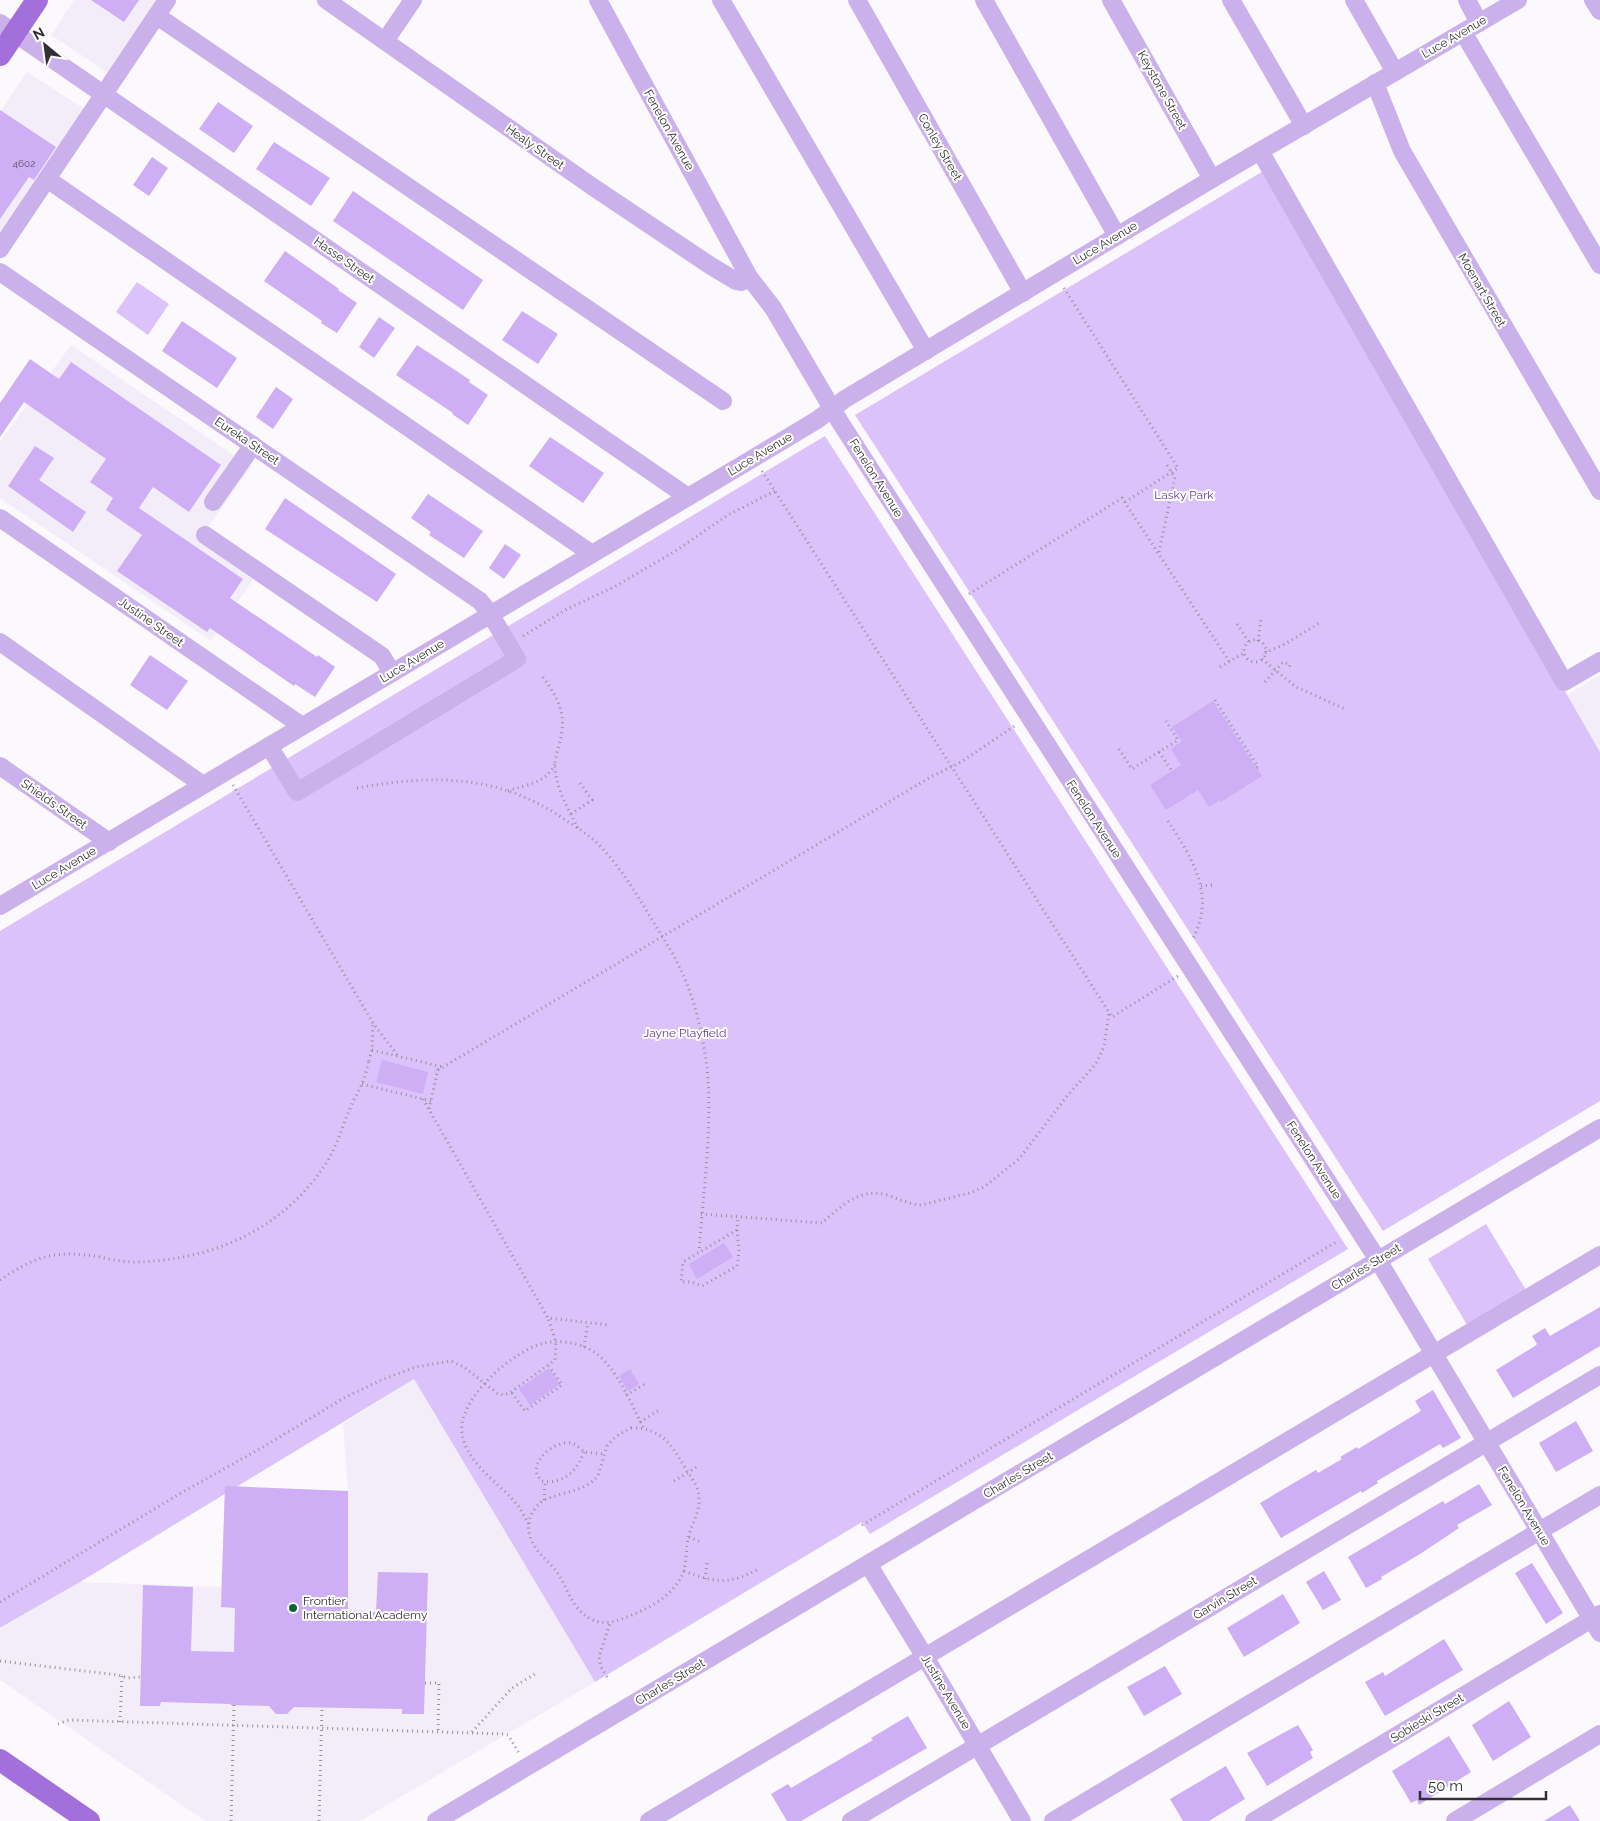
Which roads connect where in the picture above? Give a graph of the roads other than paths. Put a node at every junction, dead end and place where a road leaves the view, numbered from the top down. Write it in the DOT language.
graph roads {
  1 [pos="37,0"];
  2 [pos="167,0"];
  3 [pos="326,0"];
  4 [pos="413,0"];
  5 [pos="598,0"];
  6 [pos="721,0"];
  7 [pos="857,0"];
  8 [pos="984,0"];
  9 [pos="1111,0"];
  10 [pos="1232,0"];
  11 [pos="1354,0"];
  12 [pos="1467,0"];
  13 [pos="1518,0"];
  14 [pos="1593,0"];
  15 [pos="1600,12"];
  16 [pos="157,16"];
  17 [pos="1480,23"];
  18 [pos="7,28"];
  19 [pos="1463,32"];
  20 [pos="385,41"];
  21 [pos="0,55"];
  22 [pos="1396,72"];
  23 [pos="1375,83"];
  24 [pos="104,95"];
  25 [pos="1304,126"];
  26 [pos="1260,152"];
  27 [pos="47,179"];
  28 [pos="1212,179"];
  29 [pos="1117,236"];
  30 [pos="0,249"];
  31 [pos="1600,265"];
  32 [pos="0,272"];
  33 [pos="750,277"];
  34 [pos="1023,293"];
  35 [pos="926,351"];
  36 [pos="723,401"];
  37 [pos="832,409"];
  38 [pos="252,445"];
  39 [pos="1600,491"];
  40 [pos="688,497"];
  41 [pos="213,502"];
  42 [pos="0,518"];
  43 [pos="205,535"];
  44 [pos="592,554"];
  45 [pos="490,615"];
  46 [pos="0,642"];
  47 [pos="1600,661"];
  48 [pos="392,673"];
  49 [pos="302,726"];
  50 [pos="269,746"];
  51 [pos="0,766"];
  52 [pos="203,785"];
  53 [pos="109,842"];
  54 [pos="4,899"];
  55 [pos="1600,1128"];
  56 [pos="1600,1255"];
  57 [pos="1378,1260"];
  58 [pos="1434,1353"];
  59 [pos="1600,1375"];
  60 [pos="1487,1443"];
  61 [pos="1600,1495"];
  62 [pos="1540,1531"];
  63 [pos="868,1564"];
  64 [pos="1597,1622"];
  65 [pos="925,1657"];
  66 [pos="1600,1734"];
  67 [pos="977,1746"];
  68 [pos="0,1760"];
  69 [pos="89,1821"];
  70 [pos="436,1821"];
  71 [pos="649,1821"];
  72 [pos="850,1821"];
  73 [pos="1022,1821"];
  74 [pos="1053,1821"];
  75 [pos="1254,1821"];
  76 [pos="1455,1821"];
  1 -- 18 [label="main road"];
  2 -- 16 [label="street"];
  3 -- 20 [label="street, Healy Street"];
  4 -- 20 [label="street"];
  5 -- 33 [label="street, Fenelon Avenue"];
  6 -- 35 [label="street"];
  7 -- 34 [label="street, Conley Street"];
  8 -- 29 [label="street"];
  9 -- 28 [label="street, Keystone Street"];
  10 -- 25 [label="street"];
  11 -- 22 [label="street"];
  12 -- 17 [label="street"];
  13 -- 17 [label="street, Luce Avenue"];
  14 -- 15 [label="street"];
  16 -- 24 [label="street"];
  16 -- 36 [label="street"];
  17 -- 19 [label="street, Luce Avenue"];
  18 -- 21 [label="main road"];
  18 -- 24 [label="street, Hasse Street"];
  19 -- 22 [label="street, Luce Avenue"];
  19 -- 31 [label="street"];
  20 -- 33 [label="street, Healy Street"];
  22 -- 23 [label="street, Luce Avenue"];
  23 -- 25 [label="street, Luce Avenue"];
  23 -- 39 [label="street, Moenart Street"];
  24 -- 27 [label="street"];
  24 -- 40 [label="street, Hasse Street"];
  25 -- 26 [label="street, Luce Avenue"];
  26 -- 28 [label="street, Luce Avenue"];
  26 -- 47 [label="street"];
  27 -- 30 [label="street"];
  27 -- 44 [label="street"];
  28 -- 29 [label="street, Luce Avenue"];
  29 -- 34 [label="street, Luce Avenue"];
  32 -- 38 [label="street, Eureka Street"];
  33 -- 37 [label="street, Fenelon Avenue"];
  34 -- 35 [label="street, Luce Avenue"];
  35 -- 37 [label="street, Luce Avenue"];
  37 -- 40 [label="street, Luce Avenue"];
  37 -- 57 [label="street, Fenelon Avenue"];
  38 -- 41 [label="street"];
  38 -- 45 [label="street, Eureka Street"];
  40 -- 44 [label="street, Luce Avenue"];
  42 -- 49 [label="street, Justine Street"];
  43 -- 48 [label="street"];
  44 -- 45 [label="street, Luce Avenue"];
  45 -- 48 [label="street, Luce Avenue"];
  45 -- 50 [label="street, Eureka Street"];
  46 -- 52 [label="street"];
  48 -- 49 [label="street, Luce Avenue"];
  49 -- 50 [label="street, Luce Avenue"];
  50 -- 52 [label="street, Luce Avenue"];
  51 -- 53 [label="street, Shields Street"];
  52 -- 53 [label="street, Luce Avenue"];
  53 -- 54 [label="street, Luce Avenue"];
  55 -- 57 [label="street, Charles Street"];
  56 -- 58 [label="street"];
  57 -- 58 [label="street, Fenelon Avenue"];
  57 -- 63 [label="street, Charles Street"];
  58 -- 60 [label="street, Fenelon Avenue"];
  58 -- 65 [label="street"];
  59 -- 60 [label="street, Garvin Street"];
  60 -- 62 [label="street, Fenelon Avenue"];
  60 -- 67 [label="street, Garvin Street"];
  61 -- 62 [label="street"];
  62 -- 64 [label="street, Fenelon Avenue"];
  62 -- 74 [label="street"];
  63 -- 65 [label="street, Justine Avenue"];
  63 -- 70 [label="street, Charles Street"];
  64 -- 75 [label="street, Sobieski Street"];
  65 -- 67 [label="street, Justine Avenue"];
  65 -- 71 [label="street"];
  66 -- 76 [label="street"];
  67 -- 72 [label="street, Garvin Street"];
  67 -- 73 [label="street, Justine Avenue"];
  68 -- 69 [label="main road"];
}
